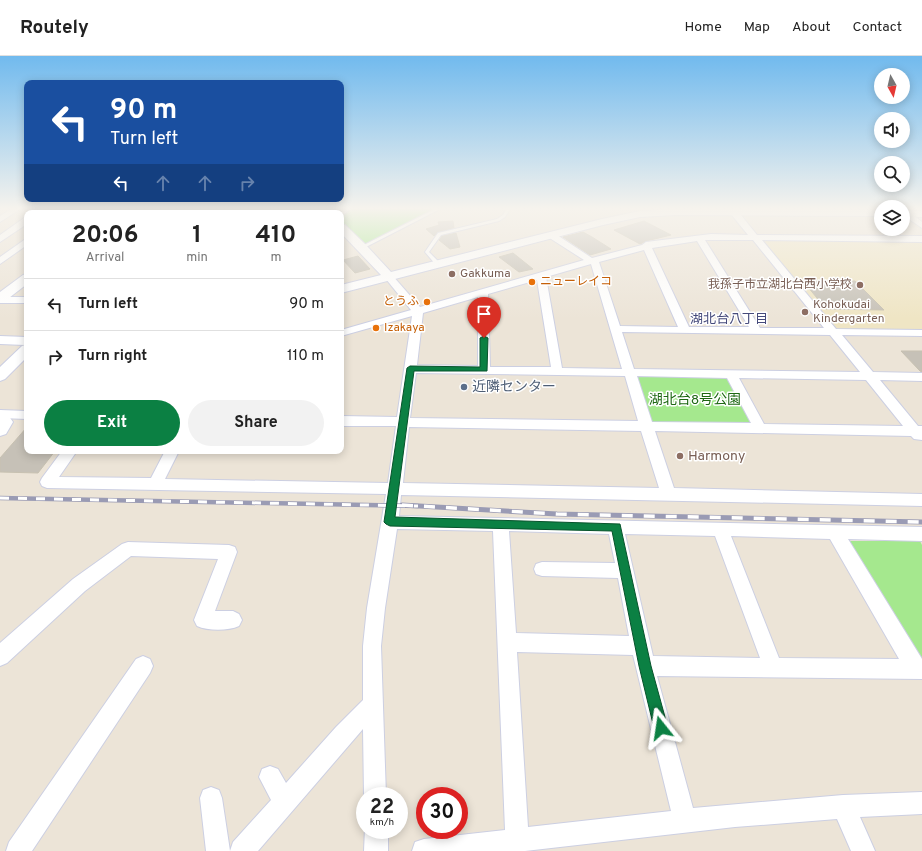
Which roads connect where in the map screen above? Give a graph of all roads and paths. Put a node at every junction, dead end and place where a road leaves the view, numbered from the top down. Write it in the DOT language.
graph roads {
  1 [pos="21,245"];
  2 [pos="366,245"];
  3 [pos="432,245"];
  4 [pos="512,245"];
  5 [pos="568,245"];
  6 [pos="646,245"];
  7 [pos="703,245"];
  8 [pos="762,245"];
  9 [pos="362,247"];
  10 [pos="592,260"];
  11 [pos="0,261"];
  12 [pos="438,264"];
  13 [pos="541,275"];
  14 [pos="389,277"];
  15 [pos="24,280"];
  16 [pos="344,288"];
  17 [pos="484,292"];
  18 [pos="0,299"];
  19 [pos="24,300"];
  20 [pos="418,311"];
  21 [pos="616,328"];
  22 [pos="685,330"];
  23 [pos="757,331"];
  24 [pos="344,332"];
  25 [pos="833,332"];
  26 [pos="922,333"];
  27 [pos="0,340"];
  28 [pos="24,341"];
  29 [pos="24,352"];
  30 [pos="410,368"];
  31 [pos="484,369"];
  32 [pos="557,371"];
  33 [pos="630,372"];
  34 [pos="731,374"];
  35 [pos="0,376"];
  36 [pos="870,376"];
  37 [pos="922,377"];
  38 [pos="24,416"];
  39 [pos="1,421"];
  40 [pos="344,421"];
  41 [pos="402,422"];
  42 [pos="647,426"];
  43 [pos="760,428"];
  44 [pos="920,434"];
  45 [pos="68,454"];
  46 [pos="170,454"];
  47 [pos="155,484"];
  48 [pos="394,488"];
  49 [pos="668,494"];
  50 [pos="922,500"];
  51 [pos="390,522"];
  52 [pos="501,524"];
  53 [pos="616,527"];
  54 [pos="720,529"];
  55 [pos="835,532"];
  56 [pos="922,534"];
  57 [pos="542,569"];
  58 [pos="625,571"];
  59 [pos="233,620"];
  60 [pos="507,642"];
  61 [pos="641,646"];
  62 [pos="0,656"];
  63 [pos="142,666"];
  64 [pos="645,666"];
  65 [pos="773,667"];
  66 [pos="919,669"];
  67 [pos="374,704"];
  68 [pos="270,777"];
  69 [pos="375,787"];
  70 [pos="211,798"];
  71 [pos="285,803"];
  72 [pos="922,803"];
  73 [pos="843,806"];
  74 [pos="685,820"];
  75 [pos="376,839"];
  76 [pos="517,840"];
  77 [pos="18,851"];
  78 [pos="218,851"];
  79 [pos="242,851"];
  80 [pos="376,851"];
  81 [pos="424,851"];
  82 [pos="863,851"];
  1 -- 11 [label="street"];
  2 -- 9 [label="lane"];
  3 -- 12 [label="lane"];
  4 -- 12 [label="street"];
  5 -- 10 [label="street"];
  6 -- 10 [label="street"];
  6 -- 22 [label="street"];
  7 -- 23 [label="street"];
  8 -- 25 [label="street"];
  9 -- 14 [label="street"];
  10 -- 13 [label="street"];
  10 -- 21 [label="street"];
  12 -- 14 [label="street"];
  13 -- 17 [label="street"];
  13 -- 32 [label="street"];
  14 -- 16 [label="street"];
  14 -- 20 [label="street"];
  15 -- 18 [label="street"];
  17 -- 20 [label="street"];
  17 -- 31 [label="street"];
  18 -- 19 [label="street"];
  20 -- 24 [label="street"];
  20 -- 30 [label="street"];
  21 -- 22 [label="street"];
  21 -- 33 [label="street"];
  22 -- 23 [label="street"];
  23 -- 25 [label="street"];
  25 -- 26 [label="street"];
  25 -- 36 [label="street"];
  27 -- 28 [label="street"];
  29 -- 35 [label="street"];
  30 -- 31 [label="street"];
  30 -- 41 [label="street"];
  31 -- 32 [label="street"];
  32 -- 33 [label="street"];
  33 -- 34 [label="street"];
  33 -- 42 [label="street"];
  34 -- 36 [label="street"];
  34 -- 43 [label="street"];
  36 -- 37 [label="street"];
  36 -- 44 [label="street"];
  38 -- 39 [label="street"];
  40 -- 41 [label="street"];
  41 -- 42 [label="street"];
  41 -- 48 [label="street"];
  42 -- 43 [label="street"];
  42 -- 49 [label="street"];
  43 -- 44 [label="street"];
  45 -- 47 [label="street"];
  46 -- 47 [label="street"];
  47 -- 48 [label="street"];
  48 -- 49 [label="street"];
  48 -- 51 [label="street"];
  49 -- 50 [label="street"];
  51 -- 52 [label="street"];
  51 -- 67 [label="street"];
  52 -- 53 [label="street"];
  52 -- 60 [label="street"];
  53 -- 54 [label="street"];
  53 -- 58 [label="street"];
  54 -- 55 [label="street"];
  54 -- 65 [label="street"];
  55 -- 56 [label="street"];
  55 -- 66 [label="street"];
  57 -- 58 [label="street"];
  58 -- 61 [label="street"];
  59 -- 62 [label="street"];
  60 -- 61 [label="street"];
  60 -- 76 [label="street"];
  61 -- 64 [label="street"];
  63 -- 77 [label="street"];
  64 -- 65 [label="street"];
  64 -- 74 [label="street"];
  65 -- 66 [label="street"];
  67 -- 69 [label="street"];
  67 -- 71 [label="street"];
  68 -- 71 [label="street"];
  70 -- 78 [label="street"];
  71 -- 79 [label="street"];
  72 -- 73 [label="street"];
  73 -- 74 [label="street"];
  73 -- 82 [label="street"];
  74 -- 76 [label="street"];
  75 -- 80 [label="street"];
  76 -- 81 [label="street"];
}
